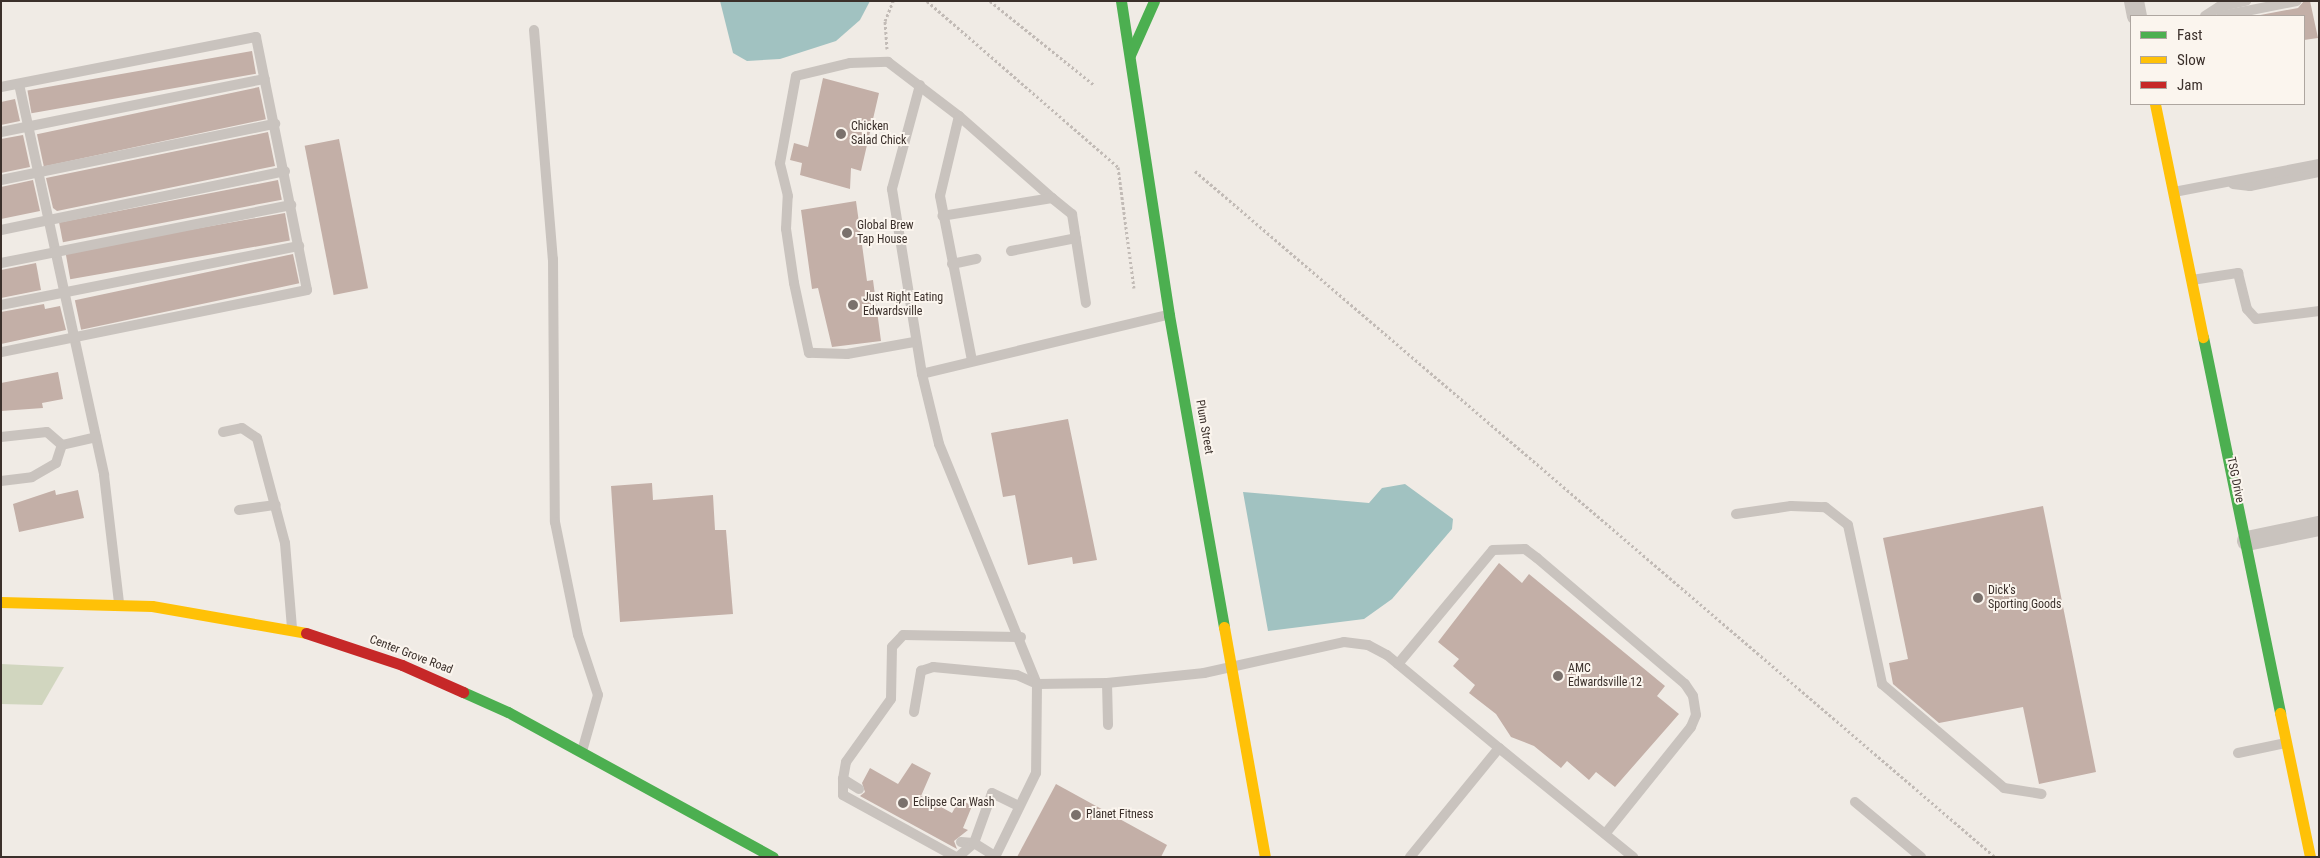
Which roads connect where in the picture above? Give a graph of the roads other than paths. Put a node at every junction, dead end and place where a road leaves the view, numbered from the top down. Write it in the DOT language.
graph roads {
  1 [pos="1121,1"];
  2 [pos="1154,1"];
  3 [pos="2134,1"];
  4 [pos="2246,1"];
  5 [pos="2297,1"];
  6 [pos="2137,15"];
  7 [pos="2206,15"];
  8 [pos="2227,15"];
  9 [pos="534,30"];
  10 [pos="1130,55"];
  11 [pos="265,79"];
  12 [pos="19,84"];
  13 [pos="920,86"];
  14 [pos="1,87"];
  15 [pos="2155,105"];
  16 [pos="959,116"];
  17 [pos="275,124"];
  18 [pos="28,126"];
  19 [pos="1,132"];
  20 [pos="2319,164"];
  21 [pos="37,172"];
  22 [pos="285,172"];
  23 [pos="2319,172"];
  24 [pos="1,180"];
  25 [pos="2225,182"];
  26 [pos="2173,193"];
  27 [pos="1052,198"];
  28 [pos="291,205"];
  29 [pos="942,216"];
  30 [pos="47,220"];
  31 [pos="1,230"];
  32 [pos="1076,238"];
  33 [pos="299,246"];
  34 [pos="1011,252"];
  35 [pos="55,253"];
  36 [pos="976,259"];
  37 [pos="1,263"];
  38 [pos="952,264"];
  39 [pos="2191,280"];
  40 [pos="63,293"];
  41 [pos="1086,303"];
  42 [pos="1,305"];
  43 [pos="2319,311"];
  44 [pos="1169,314"];
  45 [pos="72,337"];
  46 [pos="914,342"];
  47 [pos="1,352"];
  48 [pos="972,361"];
  49 [pos="922,374"];
  50 [pos="223,432"];
  51 [pos="1,437"];
  52 [pos="96,437"];
  53 [pos="62,445"];
  54 [pos="1,481"];
  55 [pos="276,505"];
  56 [pos="239,510"];
  57 [pos="1736,514"];
  58 [pos="2319,526"];
  59 [pos="2247,541"];
  60 [pos="1,602"];
  61 [pos="119,604"];
  62 [pos="292,630"];
  63 [pos="1021,637"];
  64 [pos="1398,664"];
  65 [pos="1232,667"];
  66 [pos="1107,683"];
  67 [pos="1037,684"];
  68 [pos="914,712"];
  69 [pos="1108,725"];
  70 [pos="2288,742"];
  71 [pos="1499,748"];
  72 [pos="581,752"];
  73 [pos="2238,753"];
  74 [pos="843,779"];
  75 [pos="859,789"];
  76 [pos="2042,794"];
  77 [pos="1855,802"];
  78 [pos="1019,806"];
  79 [pos="1605,834"];
  80 [pos="961,842"];
  81 [pos="974,843"];
  82 [pos="995,856"];
  83 [pos="773,857"];
  84 [pos="957,857"];
  85 [pos="1265,857"];
  86 [pos="1410,857"];
  87 [pos="1633,857"];
  88 [pos="1921,857"];
  89 [pos="2310,857"];
  1 -- 10 [label="street, Plum Street"];
  2 -- 10 [label="street"];
  3 -- 6 [label="street"];
  4 -- 7 [label="lane"];
  5 -- 8 [label="lane"];
  9 -- 72 [label="lane"];
  10 -- 44 [label="street, Plum Street"];
  11 -- 12 [label="lane"];
  11 -- 17 [label="lane"];
  11 -- 18 [label="lane"];
  12 -- 14 [label="lane"];
  12 -- 18 [label="lane"];
  13 -- 16 [label="lane"];
  13 -- 46 [label="lane"];
  13 -- 46 [label="lane"];
  15 -- 26 [label="street, TSG Drive"];
  16 -- 27 [label="lane"];
  16 -- 29 [label="lane"];
  17 -- 21 [label="lane"];
  17 -- 22 [label="lane"];
  18 -- 19 [label="lane"];
  18 -- 21 [label="lane"];
  20 -- 25 [label="lane"];
  21 -- 24 [label="lane"];
  21 -- 30 [label="lane"];
  22 -- 28 [label="lane"];
  22 -- 30 [label="lane"];
  23 -- 25 [label="lane"];
  25 -- 26 [label="lane"];
  26 -- 39 [label="street, TSG Drive"];
  27 -- 29 [label="lane"];
  27 -- 32 [label="lane"];
  28 -- 33 [label="lane"];
  28 -- 35 [label="lane"];
  29 -- 38 [label="lane"];
  30 -- 31 [label="lane"];
  30 -- 35 [label="lane"];
  32 -- 34 [label="lane"];
  32 -- 41 [label="lane"];
  33 -- 40 [label="lane"];
  33 -- 45 [label="lane"];
  35 -- 37 [label="lane"];
  35 -- 40 [label="lane"];
  36 -- 38 [label="lane"];
  38 -- 48 [label="lane"];
  39 -- 43 [label="lane"];
  39 -- 59 [label="street, TSG Drive"];
  40 -- 42 [label="lane"];
  40 -- 45 [label="lane"];
  44 -- 48 [label="lane"];
  44 -- 65 [label="street, Plum Street"];
  45 -- 47 [label="lane"];
  45 -- 52 [label="lane"];
  46 -- 49 [label="lane"];
  48 -- 49 [label="lane"];
  49 -- 63 [label="lane"];
  50 -- 55 [label="lane"];
  51 -- 53 [label="lane"];
  52 -- 53 [label="lane"];
  52 -- 61 [label="lane"];
  53 -- 54 [label="lane"];
  55 -- 56 [label="lane"];
  55 -- 62 [label="lane"];
  57 -- 76 [label="lane"];
  58 -- 59 [label="street"];
  59 -- 70 [label="street, TSG Drive"];
  60 -- 61 [label="street, Center Grove Road"];
  61 -- 62 [label="street, Center Grove Road"];
  62 -- 72 [label="street, Center Grove Road"];
  63 -- 67 [label="lane"];
  63 -- 74 [label="lane"];
  64 -- 65 [label="lane"];
  64 -- 71 [label="lane"];
  64 -- 79 [label="lane"];
  65 -- 66 [label="lane"];
  65 -- 85 [label="street, Plum Street"];
  66 -- 67 [label="lane"];
  66 -- 69 [label="lane"];
  67 -- 68 [label="lane"];
  67 -- 78 [label="lane"];
  70 -- 73 [label="lane"];
  70 -- 89 [label="street, TSG Drive"];
  71 -- 79 [label="lane"];
  71 -- 86 [label="lane"];
  72 -- 83 [label="street, Center Grove Road"];
  74 -- 75 [label="lane"];
  74 -- 84 [label="lane"];
  77 -- 88 [label="lane"];
  78 -- 81 [label="lane"];
  78 -- 82 [label="lane"];
  79 -- 87 [label="lane"];
  80 -- 81 [label="lane"];
  81 -- 82 [label="lane"];
  81 -- 84 [label="lane"];
}
